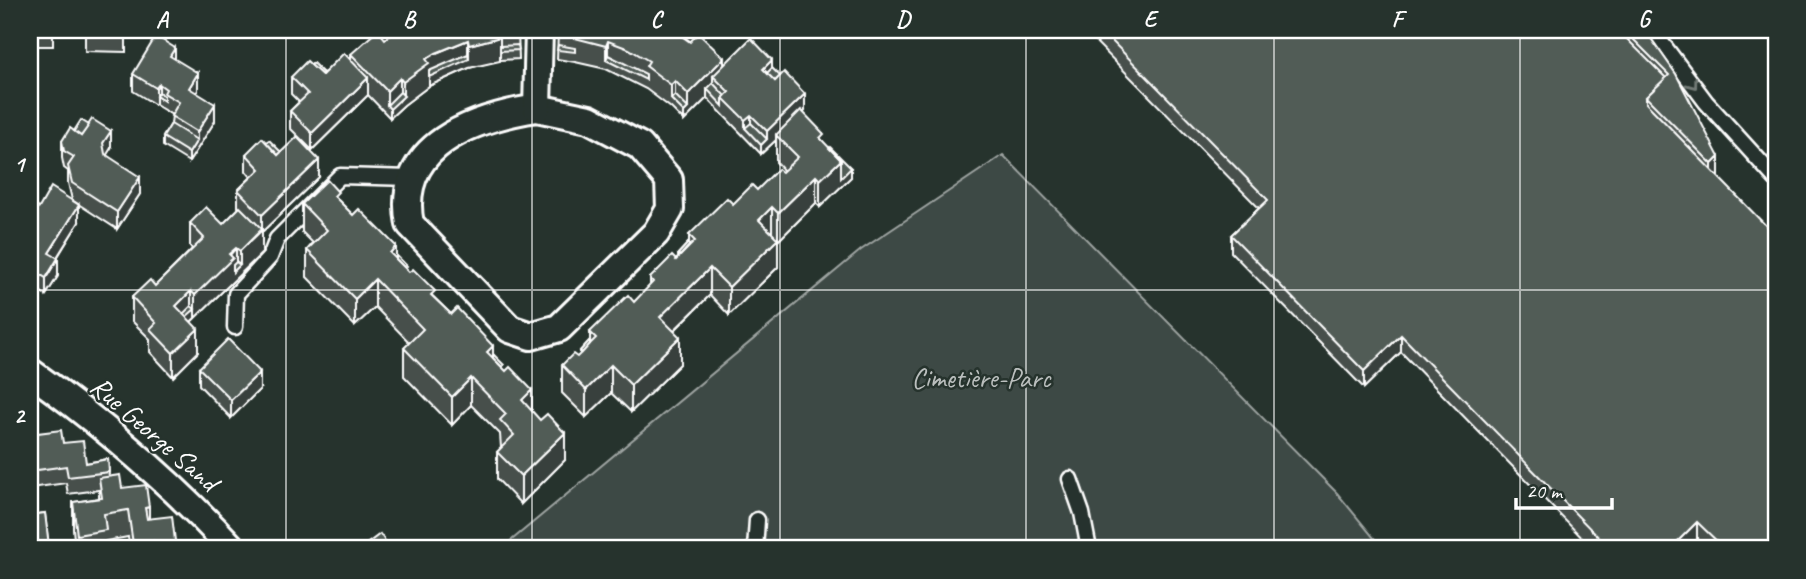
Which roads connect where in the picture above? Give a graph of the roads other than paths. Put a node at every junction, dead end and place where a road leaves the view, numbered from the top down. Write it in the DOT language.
graph roads {
  1 [pos="539,30"];
  2 [pos="1652,30"];
  3 [pos="537,108"];
  4 [pos="411,178"];
  5 [pos="1776,179"];
  6 [pos="235,327"];
  7 [pos="30,372"];
  8 [pos="1070,479"];
  9 [pos="757,520"];
  10 [pos="233,549"];
  11 [pos="755,549"];
  12 [pos="1089,549"];
  1 -- 3 [label="street"];
  2 -- 5 [label="lane, one-way"];
  3 -- 4 [label="street"];
  3 -- 4 [label="street"];
  4 -- 6 [label="lane"];
  7 -- 10 [label="street, Rue George Sand"];
  8 -- 12 [label="lane"];
  9 -- 11 [label="lane"];
}
